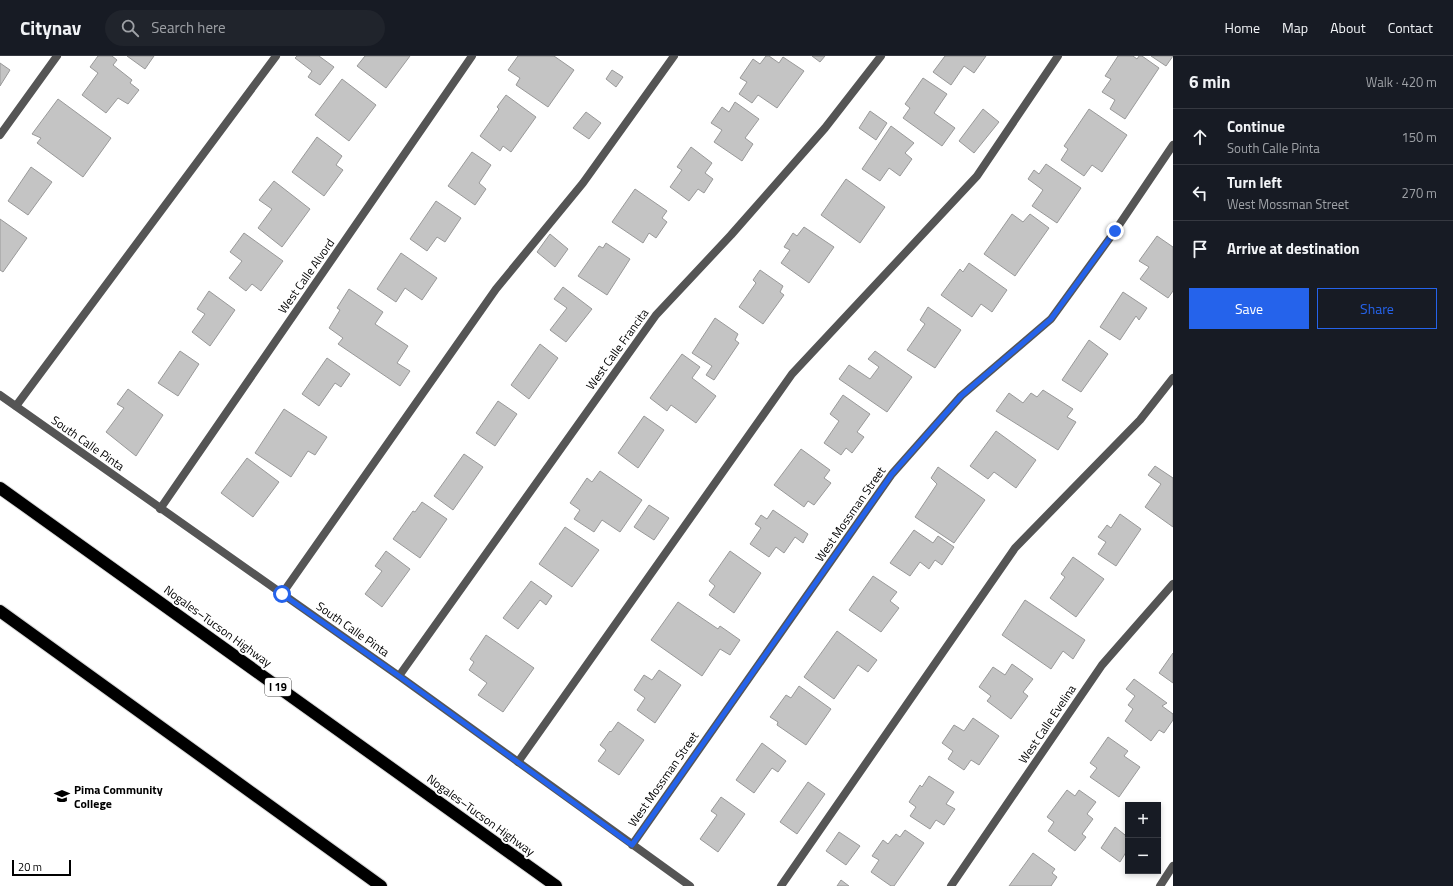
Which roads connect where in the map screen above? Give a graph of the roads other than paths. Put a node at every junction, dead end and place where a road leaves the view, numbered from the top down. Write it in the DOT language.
graph roads {
  1 [pos="57,56"];
  2 [pos="276,56"];
  3 [pos="472,56"];
  4 [pos="674,56"];
  5 [pos="881,56"];
  6 [pos="1058,56"];
  7 [pos="0,135"];
  8 [pos="1173,145"];
  9 [pos="1173,378"];
  10 [pos="0,395"];
  11 [pos="16,406"];
  12 [pos="0,488"];
  13 [pos="160,509"];
  14 [pos="1173,584"];
  15 [pos="282,594"];
  16 [pos="0,610"];
  17 [pos="399,676"];
  18 [pos="518,762"];
  19 [pos="632,845"];
  20 [pos="1173,866"];
  21 [pos="382,886"];
  22 [pos="556,886"];
  23 [pos="690,886"];
  24 [pos="781,886"];
  25 [pos="951,886"];
  26 [pos="1160,886"];
  1 -- 7 [label="street"];
  2 -- 11 [label="street"];
  3 -- 13 [label="street, West Calle Alvord"];
  4 -- 15 [label="street"];
  5 -- 17 [label="street, West Calle Francita"];
  6 -- 18 [label="street"];
  8 -- 19 [label="street, West Mossman Street"];
  9 -- 24 [label="street"];
  10 -- 11 [label="street, South Calle Pinta"];
  11 -- 13 [label="street, South Calle Pinta"];
  12 -- 22 [label="highway, Nogales–Tucson Highway / I 19"];
  13 -- 15 [label="street, South Calle Pinta"];
  14 -- 25 [label="street, West Calle Evelina"];
  15 -- 17 [label="street, South Calle Pinta"];
  16 -- 21 [label="highway"];
  17 -- 18 [label="street, South Calle Pinta"];
  18 -- 19 [label="street, South Calle Pinta"];
  19 -- 23 [label="street, South Calle Pinta"];
  20 -- 26 [label="street"];
}
